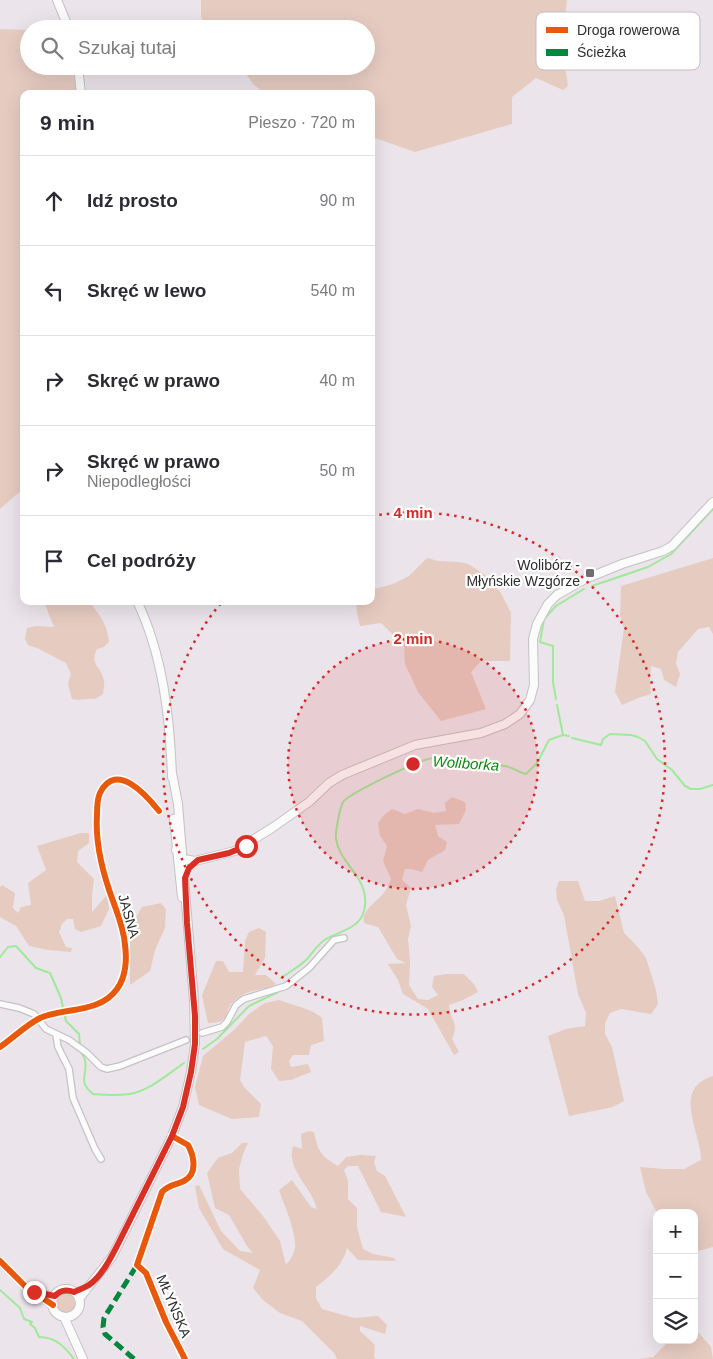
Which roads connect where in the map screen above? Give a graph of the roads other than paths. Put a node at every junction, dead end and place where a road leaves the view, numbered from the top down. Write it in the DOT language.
graph roads {
  1 [pos="57,0"];
  2 [pos="65,20"];
  3 [pos="79,75"];
  4 [pos="81,90"];
  5 [pos="713,502"];
  6 [pos="139,605"];
  7 [pos="159,811"];
  8 [pos="183,853"];
  9 [pos="217,856"];
  10 [pos="198,860"];
  11 [pos="185,878"];
  12 [pos="187,923"];
  13 [pos="344,938"];
  14 [pos="0,1004"];
  15 [pos="38,1019"];
  16 [pos="202,1033"];
  17 [pos="56,1034"];
  18 [pos="186,1040"];
  19 [pos="0,1047"];
  20 [pos="172,1136"];
  21 [pos="101,1159"];
  22 [pos="0,1262"];
  23 [pos="89,1284"];
  24 [pos="34,1292"];
  25 [pos="74,1292"];
  26 [pos="55,1296"];
  27 [pos="79,1299"];
  28 [pos="53,1305"];
  29 [pos="74,1314"];
  30 [pos="64,1317"];
  31 [pos="73,1334"];
  32 [pos="83,1359"];
  33 [pos="185,1359"];
  1 -- 2 [label="main road"];
  3 -- 4 [label="main road"];
  5 -- 9 [label="main road"];
  6 -- 8 [label="main road"];
  7 -- 15 [label="street, JASNA"];
  8 -- 9 [label="main road"];
  8 -- 10 [label="main road"];
  8 -- 11 [label="main road"];
  8 -- 12 [label="main road"];
  9 -- 10 [label="main road"];
  10 -- 11 [label="main road"];
  11 -- 12 [label="main road"];
  12 -- 20 [label="main road"];
  13 -- 16 [label="street"];
  14 -- 15 [label="street"];
  15 -- 17 [label="street"];
  15 -- 19 [label="street, JASNA"];
  17 -- 18 [label="street"];
  17 -- 21 [label="street"];
  20 -- 23 [label="main road"];
  20 -- 33 [label="street, MŁYŃSKA"];
  22 -- 24 [label="street"];
  23 -- 25 [label="main road"];
  23 -- 27 [label="main road"];
  24 -- 26 [label="street"];
  24 -- 28 [label="street"];
  25 -- 26 [label="main road"];
  25 -- 27 [label="main road"];
  26 -- 28 [label="main road"];
  27 -- 29 [label="main road"];
  28 -- 30 [label="main road"];
  29 -- 30 [label="main road"];
  29 -- 31 [label="main road"];
  30 -- 31 [label="main road"];
  31 -- 32 [label="main road"];
}
